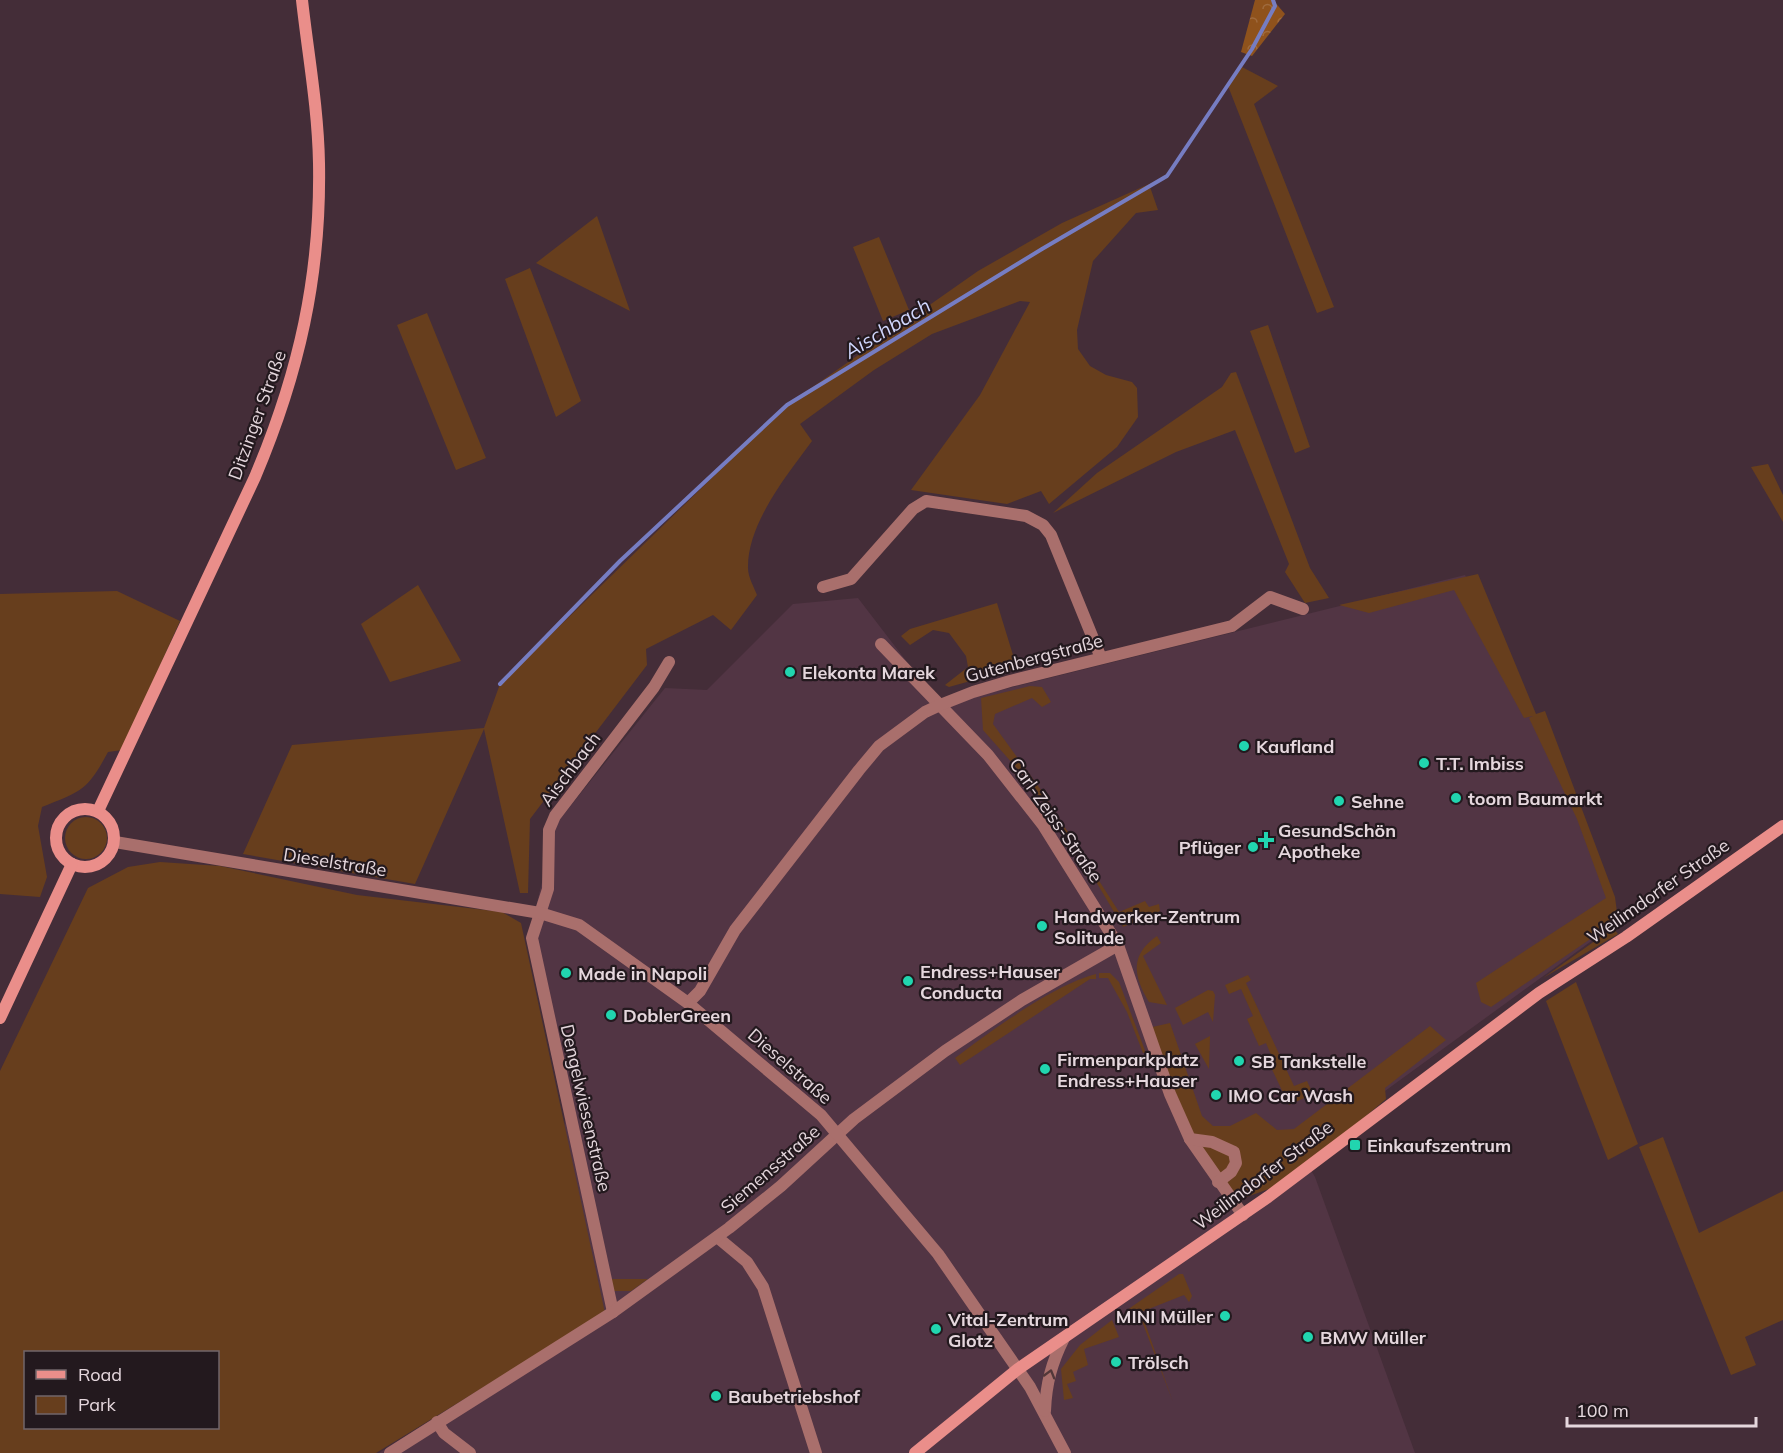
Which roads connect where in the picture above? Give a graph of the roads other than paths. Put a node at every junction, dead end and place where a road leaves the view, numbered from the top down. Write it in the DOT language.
graph roads {
  1 [pos="302,0"];
  2 [pos="823,587"];
  3 [pos="1304,609"];
  4 [pos="881,644"];
  5 [pos="1101,658"];
  6 [pos="669,662"];
  7 [pos="940,705"];
  8 [pos="98,811"];
  9 [pos="1783,826"];
  10 [pos="114,842"];
  11 [pos="72,864"];
  12 [pos="540,913"];
  13 [pos="1118,945"];
  14 [pos="688,1003"];
  15 [pos="0,1018"];
  16 [pos="838,1134"];
  17 [pos="1190,1139"];
  18 [pos="1218,1182"];
  19 [pos="1243,1215"];
  20 [pos="717,1238"];
  21 [pos="614,1312"];
  22 [pos="1064,1338"];
  23 [pos="1018,1369"];
  24 [pos="1045,1412"];
  25 [pos="437,1422"];
  26 [pos="390,1453"];
  27 [pos="470,1453"];
  28 [pos="816,1453"];
  29 [pos="915,1453"];
  30 [pos="1065,1453"];
  1 -- 8 [label="main road, Ditzinger Straße"];
  2 -- 5 [label="street"];
  3 -- 5 [label="street, Gutenbergstraße"];
  4 -- 7 [label="street, Carl-Zeiss-Straße"];
  5 -- 7 [label="street, Gutenbergstraße"];
  6 -- 12 [label="street, Aischbach"];
  7 -- 13 [label="street, Carl-Zeiss-Straße"];
  7 -- 14 [label="street, Gutenbergstraße"];
  8 -- 10 [label="main road"];
  8 -- 11 [label="main road"];
  9 -- 19 [label="main road, Weilimdorfer Straße"];
  10 -- 11 [label="main road"];
  10 -- 12 [label="street, Dieselstraße"];
  11 -- 15 [label="main road"];
  12 -- 14 [label="street, Dieselstraße"];
  12 -- 21 [label="street, Dengelwiesenstraße"];
  13 -- 16 [label="street, Siemensstraße"];
  13 -- 17 [label="street"];
  14 -- 16 [label="street, Dieselstraße"];
  16 -- 20 [label="street, Siemensstraße"];
  16 -- 23 [label="street, Dieselstraße"];
  17 -- 18 [label="street"];
  17 -- 18 [label="street"];
  18 -- 19 [label="street"];
  19 -- 22 [label="main road, Weilimdorfer Straße"];
  20 -- 21 [label="street, Siemensstraße"];
  20 -- 28 [label="street"];
  21 -- 25 [label="street, Siemensstraße"];
  22 -- 23 [label="main road, Weilimdorfer Straße"];
  24 -- 22 [label="street, one-way"];
  23 -- 24 [label="street, Dieselstraße"];
  23 -- 29 [label="main road, Weilimdorfer Straße"];
  24 -- 30 [label="street, Dieselstraße"];
  25 -- 26 [label="street, Siemensstraße"];
  25 -- 27 [label="street"];
}
